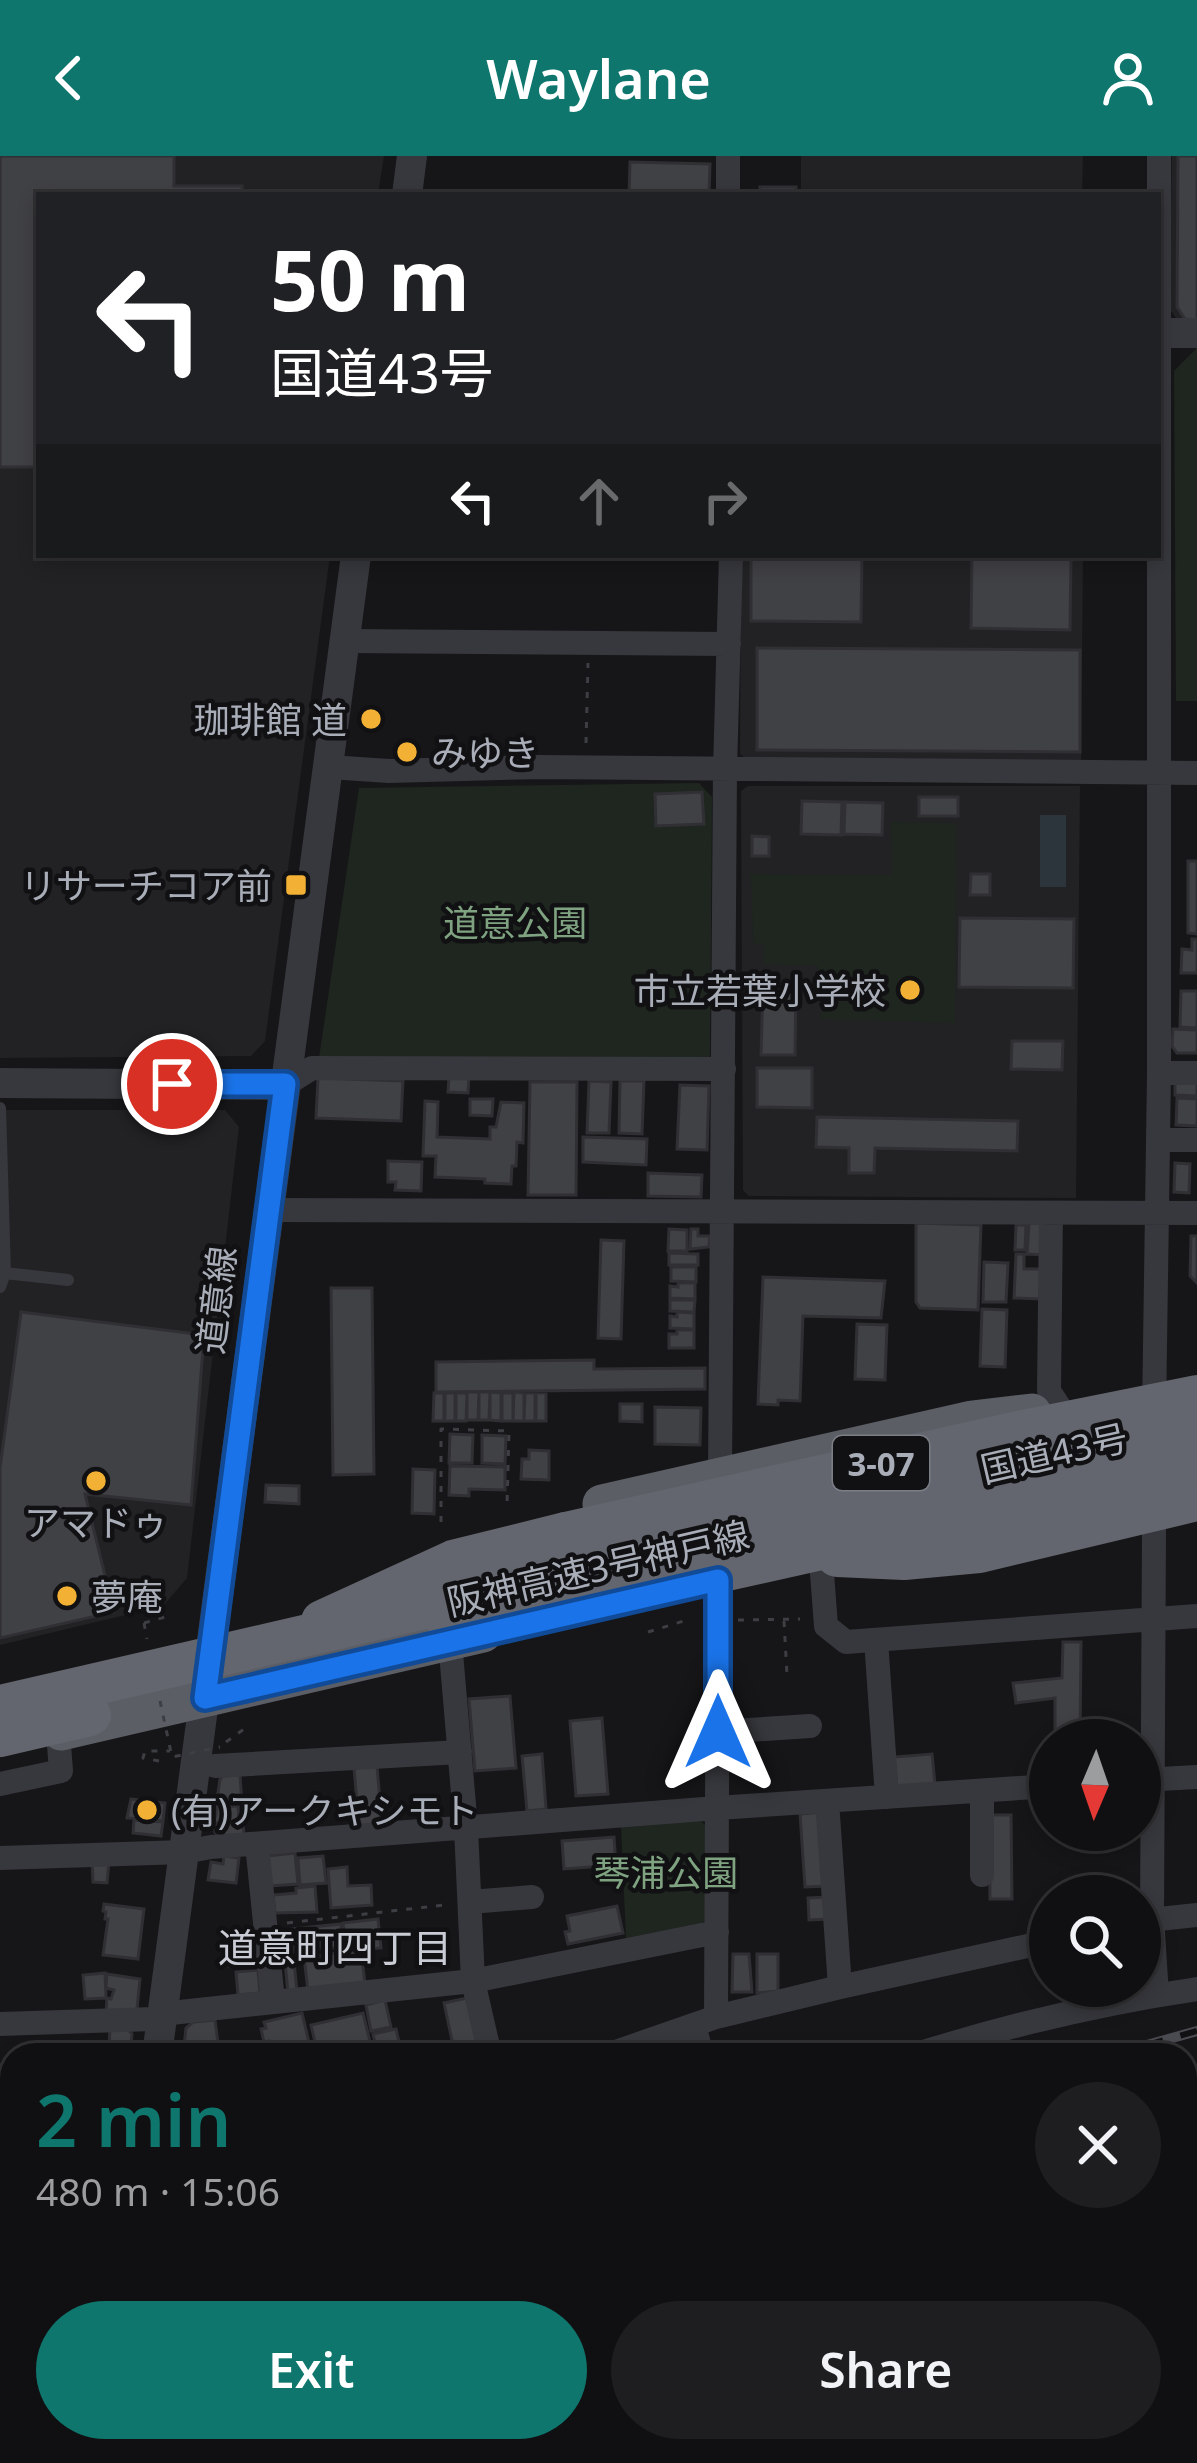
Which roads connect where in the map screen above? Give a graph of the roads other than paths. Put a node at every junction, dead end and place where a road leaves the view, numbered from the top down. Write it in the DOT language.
graph roads {
  1 [pos="412,156"];
  2 [pos="728,156"];
  3 [pos="1159,156"];
  4 [pos="407,192"];
  5 [pos="728,192"];
  6 [pos="1159,192"];
  7 [pos="1161,333"];
  8 [pos="1197,333"];
  9 [pos="356,558"];
  10 [pos="731,558"];
  11 [pos="1159,558"];
  12 [pos="345,641"];
  13 [pos="729,644"];
  14 [pos="329,767"];
  15 [pos="725,770"];
  16 [pos="1160,772"];
  17 [pos="1197,772"];
  18 [pos="724,1069"];
  19 [pos="1159,1073"];
  20 [pos="1197,1073"];
  21 [pos="0,1083"];
  22 [pos="285,1084"];
  23 [pos="0,1108"];
  24 [pos="1158,1140"];
  25 [pos="1197,1140"];
  26 [pos="268,1210"];
  27 [pos="722,1213"];
  28 [pos="1051,1213"];
  29 [pos="1156,1213"];
  30 [pos="1197,1213"];
  31 [pos="2,1280"];
  32 [pos="68,1280"];
  33 [pos="1197,1396"];
  34 [pos="1197,1420"];
  35 [pos="1075,1430"];
  36 [pos="1154,1430"];
  37 [pos="1197,1430"];
  38 [pos="1197,1469"];
  39 [pos="720,1476"];
  40 [pos="1197,1500"];
  41 [pos="1197,1520"];
  42 [pos="1154,1529"];
  43 [pos="447,1542"];
  44 [pos="829,1558"];
  45 [pos="904,1559"];
  46 [pos="718,1580"];
  47 [pos="1197,1616"];
  48 [pos="1154,1619"];
  49 [pos="316,1624"];
  50 [pos="876,1640"];
  51 [pos="450,1641"];
  52 [pos="210,1647"];
  53 [pos="0,1696"];
  54 [pos="205,1698"];
  55 [pos="0,1706"];
  56 [pos="1150,1719"];
  57 [pos="810,1726"];
  58 [pos="58,1732"];
  59 [pos="718,1732"];
  60 [pos="0,1741"];
  61 [pos="460,1752"];
  62 [pos="218,1756"];
  63 [pos="1197,1777"];
  64 [pos="1161,1779"];
  65 [pos="0,1784"];
  66 [pos="1029,1788"];
  67 [pos="982,1791"];
  68 [pos="887,1797"];
  69 [pos="827,1801"];
  70 [pos="717,1808"];
  71 [pos="466,1828"];
  72 [pos="257,1844"];
  73 [pos="184,1852"];
  74 [pos="0,1858"];
  75 [pos="982,1875"];
  76 [pos="532,1897"];
  77 [pos="470,1902"];
  78 [pos="1197,1915"];
  79 [pos="1161,1919"];
  80 [pos="717,1932"];
  81 [pos="1029,1946"];
  82 [pos="473,1981"];
  83 [pos="840,1987"];
  84 [pos="1197,1989"];
  85 [pos="1161,1994"];
  86 [pos="273,2001"];
  87 [pos="1102,2007"];
  88 [pos="162,2014"];
  89 [pos="705,2021"];
  90 [pos="0,2024"];
  91 [pos="159,2043"];
  92 [pos="487,2043"];
  93 [pos="642,2043"];
  94 [pos="703,2043"];
  95 [pos="952,2043"];
  1 -- 4 [label="street"];
  2 -- 5 [label="street"];
  3 -- 6 [label="street"];
  7 -- 8 [label="street"];
  9 -- 12 [label="street, 道意線"];
  10 -- 13 [label="street"];
  11 -- 16 [label="street"];
  12 -- 13 [label="street"];
  12 -- 14 [label="street, 道意線"];
  13 -- 15 [label="street"];
  14 -- 15 [label="street"];
  14 -- 22 [label="street, 道意線"];
  15 -- 16 [label="street"];
  15 -- 18 [label="street"];
  16 -- 17 [label="street"];
  16 -- 19 [label="street"];
  18 -- 22 [label="street"];
  18 -- 27 [label="street"];
  19 -- 20 [label="street"];
  19 -- 24 [label="street"];
  21 -- 22 [label="street"];
  22 -- 26 [label="street, 道意線"];
  23 -- 31 [label="lane"];
  24 -- 25 [label="street"];
  24 -- 29 [label="street"];
  26 -- 27 [label="street"];
  26 -- 52 [label="street, 道意線"];
  27 -- 28 [label="street"];
  27 -- 39 [label="street"];
  28 -- 29 [label="street"];
  28 -- 35 [label="street"];
  29 -- 30 [label="street"];
  29 -- 36 [label="street"];
  31 -- 32 [label="lane"];
  33 -- 43 [label="highway, 3-07, bridge"];
  34 -- 36 [label="highway, 国道43号"];
  35 -- 36 [label="highway, 国道43号"];
  35 -- 39 [label="highway"];
  35 -- 49 [label="highway, 国道43号"];
  37 -- 55 [label="highway, 阪神高速3号神戸線, bridge"];
  38 -- 44 [label="highway, 国道43号"];
  38 -- 60 [label="highway, 阪神高速3号神戸線, bridge"];
  39 -- 43 [label="highway"];
  40 -- 45 [label="highway"];
  41 -- 42 [label="highway"];
  42 -- 45 [label="highway"];
  42 -- 48 [label="street"];
  43 -- 49 [label="highway"];
  44 -- 45 [label="highway"];
  44 -- 46 [label="highway, 国道43号"];
  44 -- 50 [label="street"];
  46 -- 51 [label="highway, 国道43号"];
  46 -- 59 [label="street"];
  47 -- 48 [label="street"];
  48 -- 50 [label="street"];
  48 -- 56 [label="street"];
  49 -- 52 [label="highway, 国道43号"];
  50 -- 68 [label="street"];
  51 -- 54 [label="highway, 国道43号"];
  51 -- 61 [label="street"];
  52 -- 53 [label="highway, 国道43号"];
  52 -- 54 [label="street, 道意線"];
  54 -- 58 [label="highway, 国道43号"];
  54 -- 73 [label="street, 道意線"];
  57 -- 59 [label="street"];
  58 -- 60 [label="highway, 国道43号"];
  58 -- 65 [label="street"];
  59 -- 70 [label="street"];
  61 -- 62 [label="street"];
  61 -- 71 [label="street"];
  63 -- 64 [label="street"];
  66 -- 67 [label="street"];
  67 -- 68 [label="street"];
  67 -- 75 [label="street"];
  68 -- 69 [label="street"];
  69 -- 70 [label="street"];
  69 -- 83 [label="street"];
  70 -- 71 [label="street"];
  70 -- 80 [label="street"];
  71 -- 72 [label="street"];
  71 -- 77 [label="street"];
  72 -- 73 [label="street"];
  72 -- 86 [label="street"];
  73 -- 74 [label="street"];
  73 -- 88 [label="street, 道意線"];
  76 -- 77 [label="street"];
  77 -- 82 [label="street"];
  78 -- 79 [label="street"];
  80 -- 82 [label="street"];
  80 -- 89 [label="street"];
  81 -- 83 [label="street"];
  82 -- 86 [label="street"];
  82 -- 92 [label="street"];
  83 -- 89 [label="street"];
  84 -- 85 [label="street"];
  86 -- 88 [label="street"];
  87 -- 95 [label="street"];
  88 -- 90 [label="street"];
  88 -- 91 [label="street, 道意線"];
  89 -- 93 [label="street"];
  89 -- 94 [label="street"];
}
